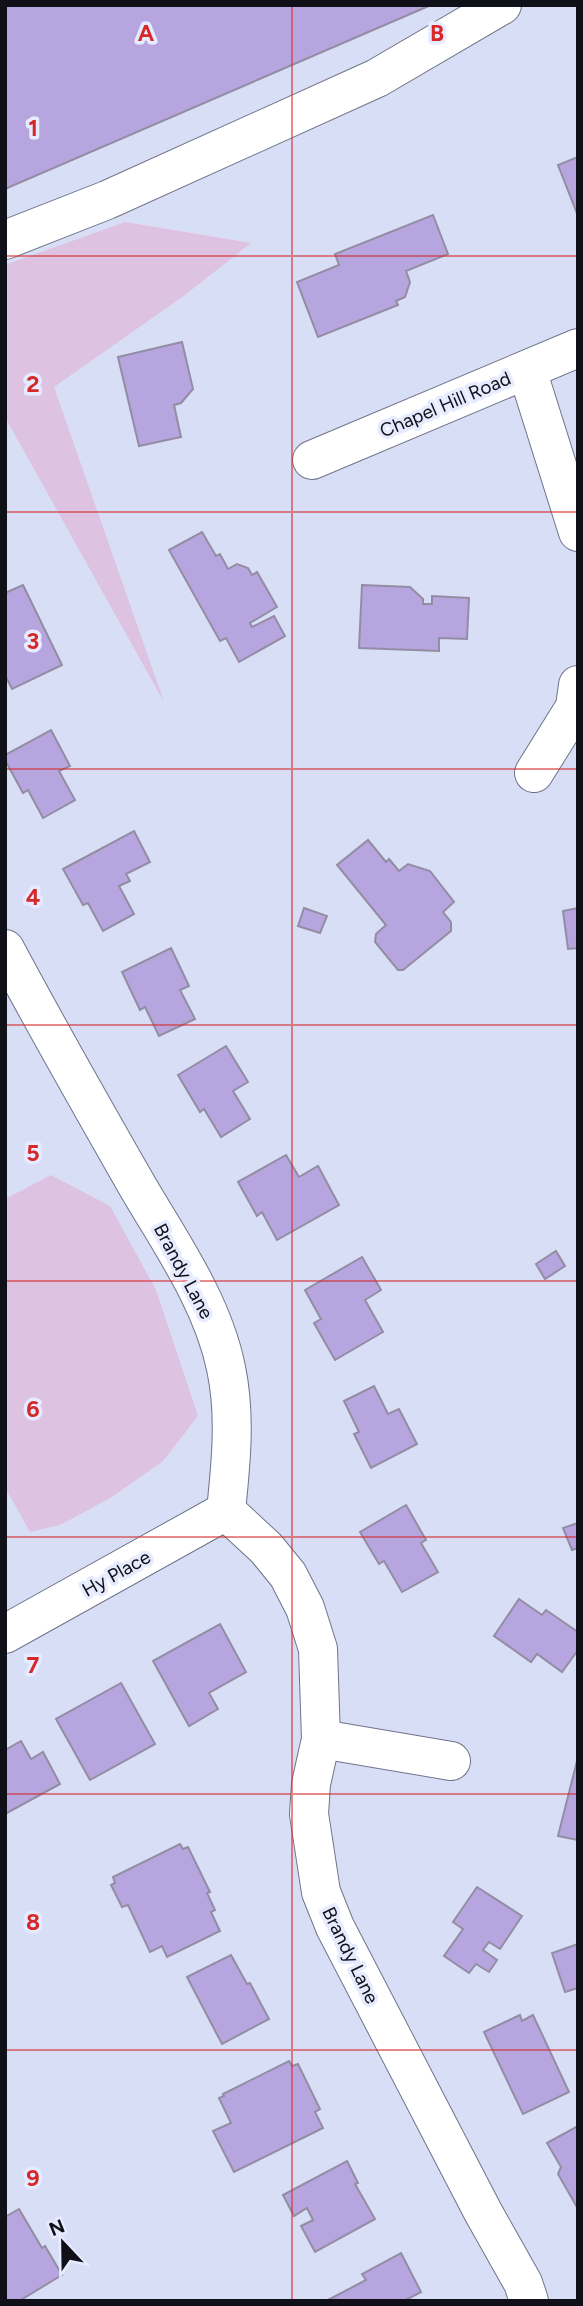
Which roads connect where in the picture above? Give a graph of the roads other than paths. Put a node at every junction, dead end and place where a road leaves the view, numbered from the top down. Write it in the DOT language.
graph roads {
  1 [pos="502,5"];
  2 [pos="5,240"];
  3 [pos="578,348"];
  4 [pos="527,370"];
  5 [pos="312,460"];
  6 [pos="578,533"];
  7 [pos="578,685"];
  8 [pos="534,773"];
  9 [pos="5,949"];
  10 [pos="226,1511"];
  11 [pos="5,1634"];
  12 [pos="321,1739"];
  13 [pos="451,1761"];
  14 [pos="529,2301"];
  1 -- 2 [label="street"];
  3 -- 4 [label="street, Chapel Hill Road"];
  4 -- 5 [label="street, Chapel Hill Road"];
  4 -- 6 [label="street"];
  7 -- 8 [label="street"];
  9 -- 10 [label="street, Brandy Lane"];
  10 -- 11 [label="street, Hy Place"];
  10 -- 12 [label="street, Brandy Lane"];
  12 -- 13 [label="street"];
  12 -- 14 [label="street, Brandy Lane"];
}
